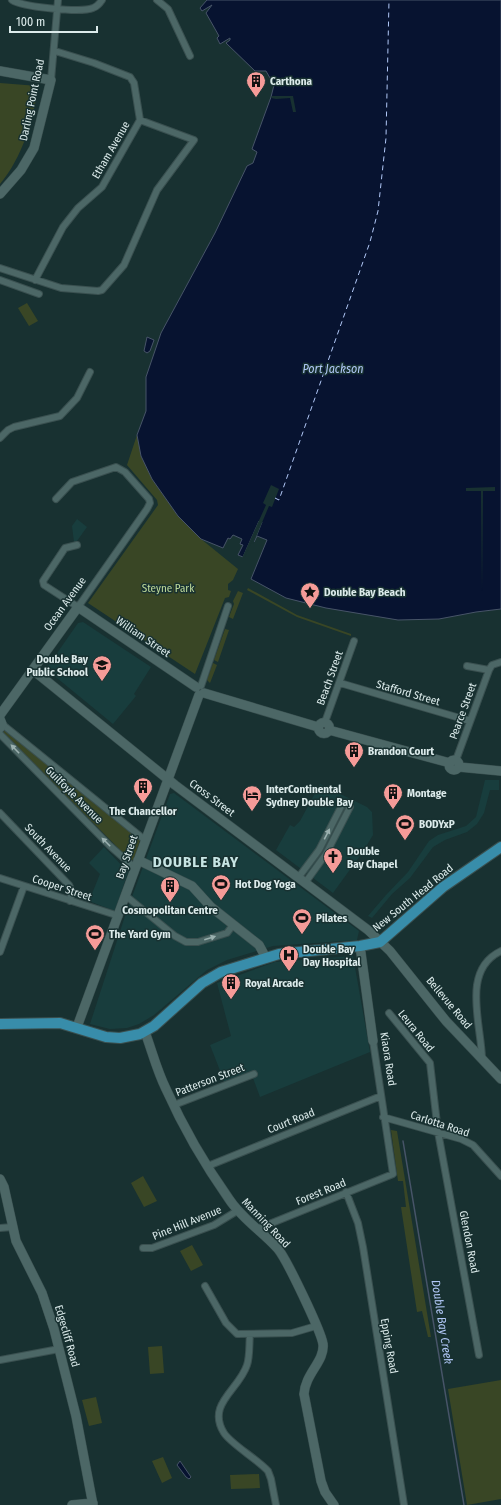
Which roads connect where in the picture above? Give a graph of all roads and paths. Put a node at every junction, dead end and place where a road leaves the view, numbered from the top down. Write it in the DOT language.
graph roads {
  1 [pos="13,0"];
  2 [pos="58,0"];
  3 [pos="102,0"];
  4 [pos="157,0"];
  5 [pos="58,8"];
  6 [pos="55,51"];
  7 [pos="190,56"];
  8 [pos="0,71"];
  9 [pos="51,80"];
  10 [pos="140,120"];
  11 [pos="0,194"];
  12 [pos="0,268"];
  13 [pos="0,280"];
  14 [pos="35,280"];
  15 [pos="39,294"];
  16 [pos="90,372"];
  17 [pos="0,438"];
  18 [pos="56,499"];
  19 [pos="76,545"];
  20 [pos="228,606"];
  21 [pos="78,607"];
  22 [pos="90,616"];
  23 [pos="69,620"];
  24 [pos="354,641"];
  25 [pos="501,662"];
  26 [pos="467,666"];
  27 [pos="33,670"];
  28 [pos="489,670"];
  29 [pos="340,684"];
  30 [pos="200,690"];
  31 [pos="470,721"];
  32 [pos="0,722"];
  33 [pos="324,726"];
  34 [pos="0,734"];
  35 [pos="455,763"];
  36 [pos="501,771"];
  37 [pos="168,780"];
  38 [pos="0,813"];
  39 [pos="336,817"];
  40 [pos="343,821"];
  41 [pos="145,840"];
  42 [pos="501,847"];
  43 [pos="320,848"];
  44 [pos="327,852"];
  45 [pos="137,864"];
  46 [pos="0,878"];
  47 [pos="301,880"];
  48 [pos="24,886"];
  49 [pos="126,896"];
  50 [pos="70,901"];
  51 [pos="119,916"];
  52 [pos="233,925"];
  53 [pos="380,942"];
  54 [pos="360,946"];
  55 [pos="501,951"];
  56 [pos="0,952"];
  57 [pos="266,958"];
  58 [pos="389,1013"];
  59 [pos="0,1024"];
  60 [pos="77,1027"];
  61 [pos="145,1032"];
  62 [pos="373,1041"];
  63 [pos="482,1058"];
  64 [pos="254,1074"];
  65 [pos="501,1079"];
  66 [pos="381,1096"];
  67 [pos="174,1105"];
  68 [pos="383,1117"];
  69 [pos="438,1132"];
  70 [pos="208,1166"];
  71 [pos="393,1174"];
  72 [pos="501,1176"];
  73 [pos="0,1179"];
  74 [pos="346,1192"];
  75 [pos="237,1211"];
  76 [pos="0,1228"];
  77 [pos="12,1228"];
  78 [pos="257,1229"];
  79 [pos="143,1248"];
  80 [pos="205,1286"];
  81 [pos="316,1326"];
  82 [pos="250,1334"];
  83 [pos="59,1350"];
  84 [pos="479,1355"];
  85 [pos="0,1360"];
  86 [pos="93,1504"];
  87 [pos="72,1505"];
  88 [pos="276,1505"];
  89 [pos="334,1505"];
  90 [pos="404,1505"];
  1 -- 5 [label="street"];
  2 -- 5 [label="street, Darling Point Road"];
  3 -- 5 [label="street"];
  4 -- 7 [label="street"];
  5 -- 6 [label="street, Darling Point Road"];
  6 -- 9 [label="street, Darling Point Road"];
  6 -- 10 [label="street, Etham Avenue"];
  8 -- 9 [label="street"];
  9 -- 11 [label="street, Darling Point Road"];
  10 -- 14 [label="street, Etham Avenue"];
  10 -- 14 [label="street"];
  12 -- 14 [label="street"];
  13 -- 15 [label="street"];
  16 -- 17 [label="street"];
  18 -- 21 [label="street, Ocean Avenue"];
  19 -- 21 [label="street"];
  20 -- 30 [label="street, Bay Street"];
  21 -- 22 [label="street, William Street"];
  21 -- 23 [label="street, Ocean Avenue"];
  22 -- 23 [label="street"];
  22 -- 30 [label="street, William Street"];
  23 -- 27 [label="street, Ocean Avenue"];
  24 -- 29 [label="street, Beach Street"];
  25 -- 28 [label="street"];
  26 -- 28 [label="street"];
  27 -- 32 [label="street, Ocean Avenue"];
  27 -- 37 [label="street, Cross Street"];
  28 -- 31 [label="street, Pearce Street"];
  29 -- 31 [label="street, Stafford Street"];
  29 -- 33 [label="street, Beach Street"];
  30 -- 33 [label="street, William Street"];
  30 -- 37 [label="street, Bay Street"];
  31 -- 35 [label="street, Pearce Street"];
  32 -- 41 [label="street, Guilfoyle Avenue"];
  33 -- 35 [label="street, William Street"];
  45 -- 34 [label="street, Guilfoyle Avenue, one-way"];
  35 -- 36 [label="street, William Street"];
  37 -- 41 [label="street, Bay Street"];
  37 -- 47 [label="street, Cross Street"];
  38 -- 50 [label="street, South Avenue"];
  39 -- 40 [label="street"];
  39 -- 40 [label="street"];
  43 -- 39 [label="street, one-way"];
  40 -- 44 [label="street"];
  41 -- 45 [label="street, Bay Street"];
  42 -- 53 [label="main road, New South Head Road"];
  43 -- 44 [label="street"];
  43 -- 47 [label="street"];
  44 -- 47 [label="street"];
  45 -- 49 [label="street, Bay Street"];
  45 -- 52 [label="street"];
  46 -- 48 [label="street, Cooper Street"];
  47 -- 53 [label="street, Cross Street"];
  48 -- 50 [label="street, Cooper Street"];
  48 -- 56 [label="street"];
  49 -- 51 [label="street, Bay Street"];
  49 -- 52 [label="street, one-way"];
  50 -- 51 [label="street, Cooper Street"];
  51 -- 60 [label="street, Bay Street"];
  52 -- 57 [label="street"];
  53 -- 54 [label="main road, New South Head Road"];
  53 -- 63 [label="street, Bellevue Road"];
  54 -- 57 [label="main road, New South Head Road"];
  54 -- 62 [label="street, Kiaora Road"];
  55 -- 63 [label="street"];
  57 -- 61 [label="main road, New South Head Road"];
  58 -- 69 [label="street, Leura Road"];
  59 -- 60 [label="main road, New South Head Road"];
  60 -- 61 [label="main road, New South Head Road"];
  61 -- 67 [label="street, Manning Road"];
  62 -- 66 [label="street, Kiaora Road"];
  63 -- 65 [label="street, Bellevue Road"];
  64 -- 67 [label="street, Patterson Street"];
  66 -- 68 [label="street, Kiaora Road"];
  66 -- 70 [label="street, Court Road"];
  67 -- 70 [label="street, Manning Road"];
  68 -- 69 [label="street, Carlotta Road"];
  68 -- 71 [label="street, Kiaora Road"];
  69 -- 72 [label="street, Carlotta Road"];
  69 -- 84 [label="street, Glendon Road"];
  70 -- 75 [label="street, Manning Road"];
  71 -- 74 [label="street, Forest Road"];
  73 -- 77 [label="street, Edgecliff Road"];
  74 -- 78 [label="street, Forest Road"];
  74 -- 90 [label="street, Epping Road"];
  75 -- 78 [label="street, Manning Road"];
  75 -- 79 [label="street, Pine Hill Avenue"];
  76 -- 77 [label="street"];
  77 -- 83 [label="street, Edgecliff Road"];
  78 -- 81 [label="street, Manning Road"];
  80 -- 82 [label="street"];
  81 -- 82 [label="street"];
  81 -- 89 [label="street, Manning Road"];
  82 -- 88 [label="street"];
  83 -- 85 [label="street"];
  83 -- 86 [label="street, Edgecliff Road"];
  86 -- 87 [label="street"];
}
